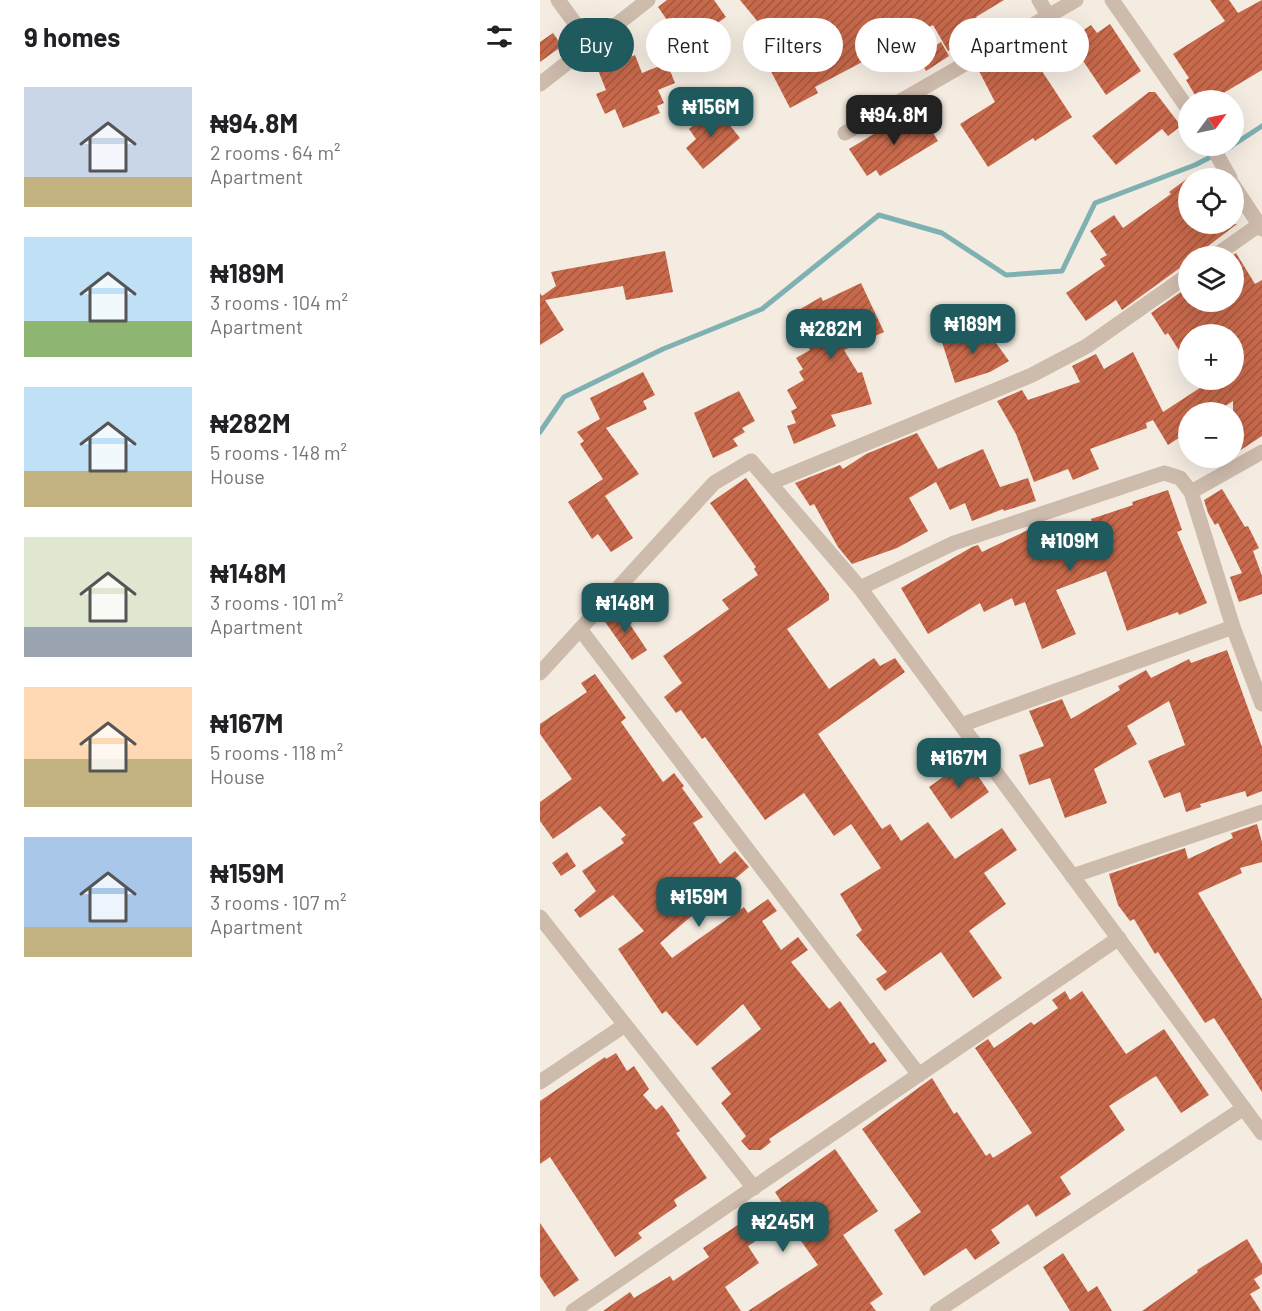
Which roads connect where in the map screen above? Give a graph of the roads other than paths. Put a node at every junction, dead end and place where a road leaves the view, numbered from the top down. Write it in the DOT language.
graph roads {
  1 [pos="558,0"];
  2 [pos="648,0"];
  3 [pos="1039,0"];
  4 [pos="1076,0"];
  5 [pos="1112,0"];
  6 [pos="1049,17"];
  7 [pos="571,18"];
  8 [pos="625,18"];
  9 [pos="558,70"];
  10 [pos="540,84"];
  11 [pos="1178,94"];
  12 [pos="845,133"];
  13 [pos="1244,202"];
  14 [pos="1261,227"];
  15 [pos="1231,246"];
  16 [pos="1178,282"];
  17 [pos="1262,452"];
  18 [pos="770,483"];
  19 [pos="1191,492"];
  20 [pos="860,588"];
  21 [pos="1233,627"];
  22 [pos="580,629"];
  23 [pos="540,673"];
  24 [pos="1262,704"];
  25 [pos="961,725"];
  26 [pos="1262,812"];
  27 [pos="1072,876"];
  28 [pos="540,917"];
  29 [pos="1119,938"];
  30 [pos="625,1025"];
  31 [pos="919,1075"];
  32 [pos="540,1082"];
  33 [pos="1244,1108"];
  34 [pos="1262,1133"];
  35 [pos="754,1188"];
  36 [pos="573,1311"];
  37 [pos="937,1311"];
  1 -- 7 [label="street"];
  2 -- 8 [label="street"];
  3 -- 6 [label="street"];
  4 -- 6 [label="street"];
  5 -- 11 [label="street"];
  6 -- 12 [label="street"];
  9 -- 10 [label="street"];
  13 -- 14 [label="street"];
  14 -- 15 [label="street"];
  16 -- 18 [label="street"];
  17 -- 19 [label="street"];
  18 -- 20 [label="street"];
  18 -- 22 [label="street"];
  19 -- 20 [label="street"];
  19 -- 21 [label="street"];
  20 -- 25 [label="street"];
  21 -- 24 [label="street"];
  21 -- 25 [label="street"];
  22 -- 23 [label="street"];
  22 -- 31 [label="street"];
  25 -- 27 [label="street"];
  26 -- 27 [label="street"];
  27 -- 29 [label="street"];
  28 -- 30 [label="street"];
  29 -- 31 [label="street"];
  29 -- 33 [label="street"];
  30 -- 32 [label="street"];
  30 -- 35 [label="street"];
  31 -- 35 [label="street"];
  33 -- 34 [label="street"];
  33 -- 37 [label="street"];
  35 -- 36 [label="street"];
}
